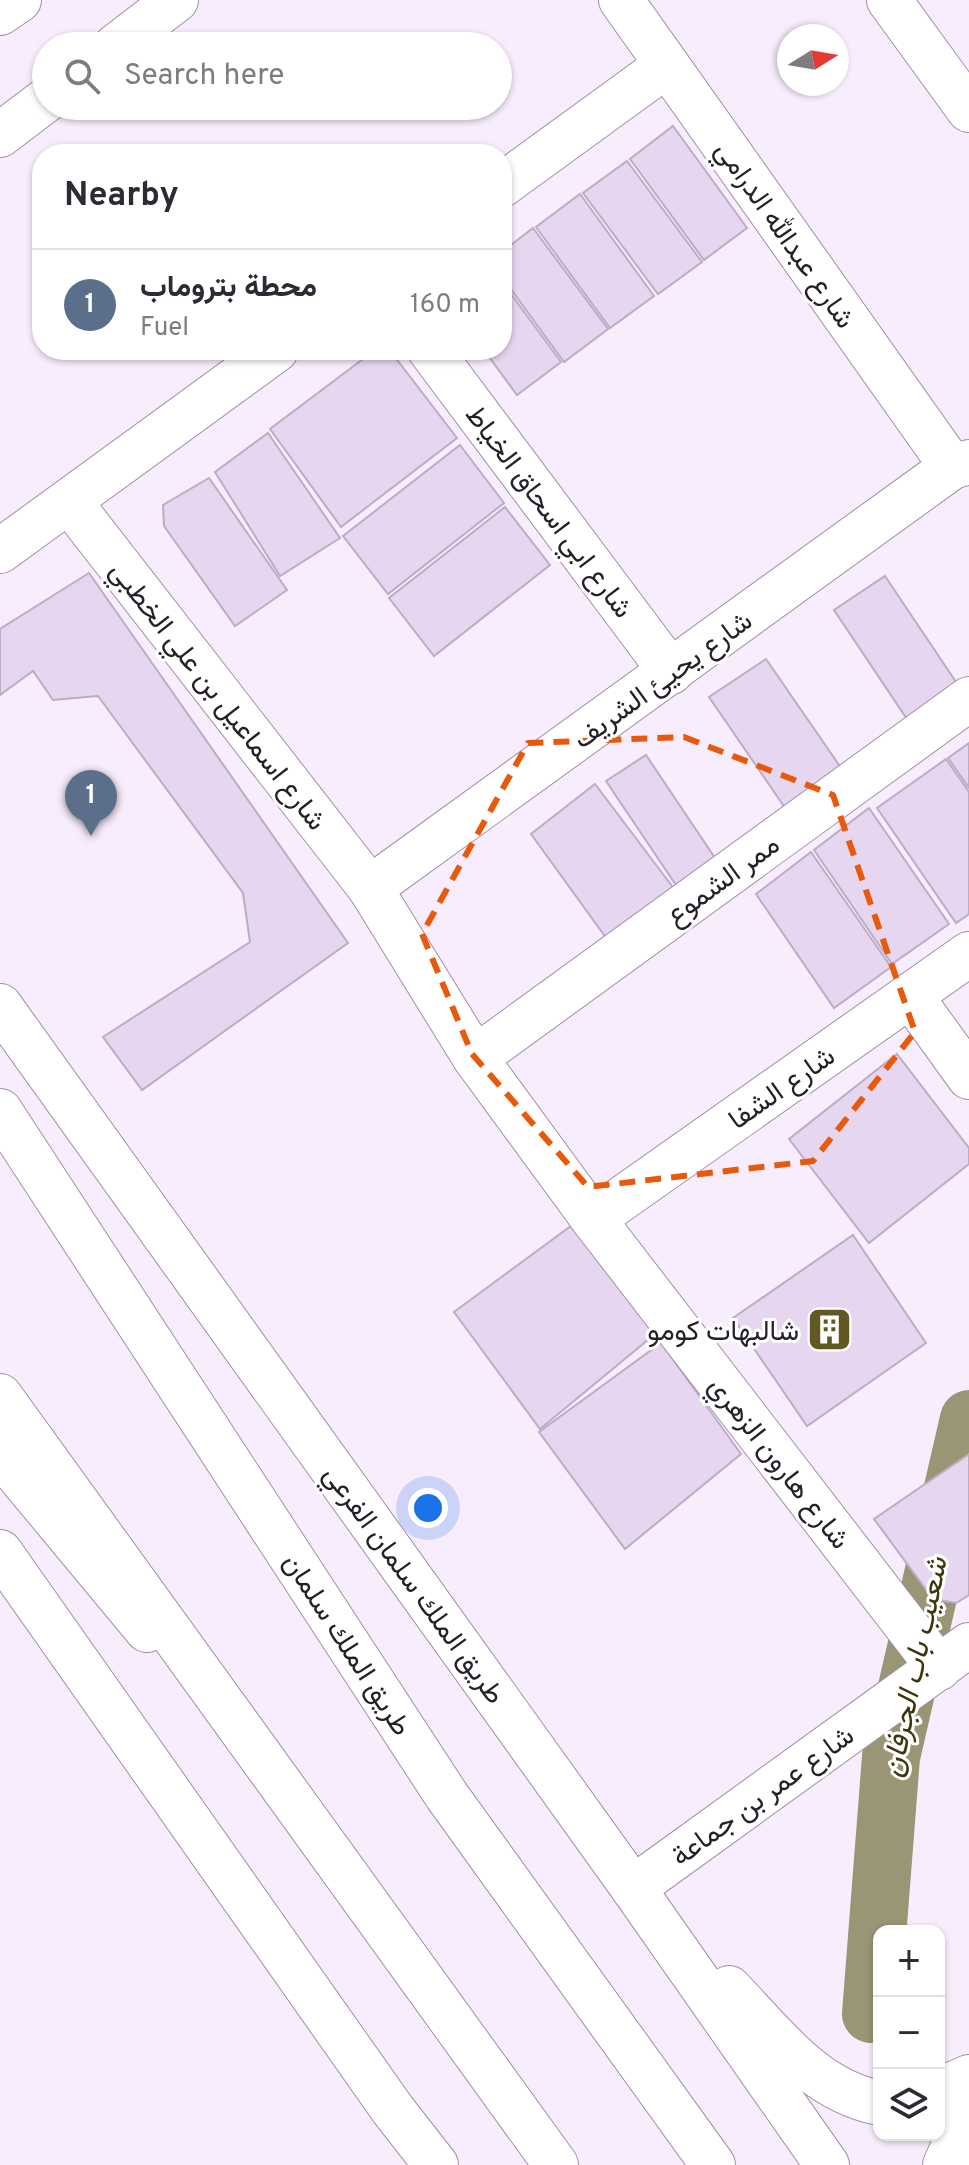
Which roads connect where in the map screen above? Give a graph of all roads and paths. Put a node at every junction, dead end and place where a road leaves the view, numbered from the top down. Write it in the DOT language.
graph roads {
  1 [pos="19,0"];
  2 [pos="176,0"];
  3 [pos="621,0"];
  4 [pos="889,0"];
  5 [pos="0,13"];
  6 [pos="134,32"];
  7 [pos="667,65"];
  8 [pos="969,110"];
  9 [pos="32,111"];
  10 [pos="0,135"];
  11 [pos="512,178"];
  12 [pos="262,360"];
  13 [pos="437,360"];
  14 [pos="961,464"];
  15 [pos="69,501"];
  16 [pos="0,551"];
  17 [pos="671,672"];
  18 [pos="969,699"];
  19 [pos="370,888"];
  20 [pos="969,954"];
  21 [pos="910,995"];
  22 [pos="0,1006"];
  23 [pos="475,1058"];
  24 [pos="969,1077"];
  25 [pos="0,1111"];
  26 [pos="593,1219"];
  27 [pos="0,1396"];
  28 [pos="0,1453"];
  29 [pos="0,1552"];
  30 [pos="954,1656"];
  31 [pos="318,1835"];
  32 [pos="633,1888"];
  33 [pos="969,2077"];
  34 [pos="945,2087"];
  35 [pos="873,2102"];
  36 [pos="393,2110"];
  37 [pos="969,2111"];
  38 [pos="426,2165"];
  39 [pos="436,2165"];
  40 [pos="556,2165"];
  41 [pos="713,2165"];
  42 [pos="827,2165"];
  43 [pos="945,2165"];
  1 -- 5 [label="main road"];
  2 -- 6 [label="main road"];
  3 -- 7 [label="main road, شارع عبدالله الدرامي"];
  4 -- 8 [label="main road"];
  7 -- 11 [label="main road"];
  7 -- 14 [label="main road, شارع عبدالله الدرامي"];
  9 -- 10 [label="main road"];
  12 -- 15 [label="main road"];
  13 -- 17 [label="main road, شارع ابي اسحاق الخياط"];
  14 -- 17 [label="main road, شارع يحيئ الشريف"];
  15 -- 16 [label="main road"];
  15 -- 19 [label="main road, شارع اسماعيل بن علي الخطبي"];
  17 -- 19 [label="main road, شارع يحيئ الشريف"];
  18 -- 23 [label="main road, ممر الشموع"];
  19 -- 23 [label="main road, شارع اسماعيل بن علي الخطبي"];
  20 -- 21 [label="main road, شارع الشفا"];
  21 -- 24 [label="main road"];
  21 -- 26 [label="main road, شارع الشفا"];
  22 -- 32 [label="main road, طريق الملك سلمان الفرعي"];
  23 -- 26 [label="main road, شارع هارون الزهري"];
  25 -- 41 [label="main road, طريق الملك سلمان"];
  26 -- 30 [label="main road, شارع هارون الزهري"];
  27 -- 31 [label="main road"];
  28 -- 31 [label="main road"];
  29 -- 36 [label="main road"];
  30 -- 32 [label="main road, شارع عمر بن جماعة"];
  31 -- 40 [label="main road"];
  32 -- 35 [label="main road"];
  32 -- 42 [label="main road, طريق الملك سلمان الفرعي"];
  33 -- 34 [label="main road"];
  36 -- 38 [label="main road"];
  36 -- 39 [label="main road"];
  37 -- 43 [label="main road"];
}
